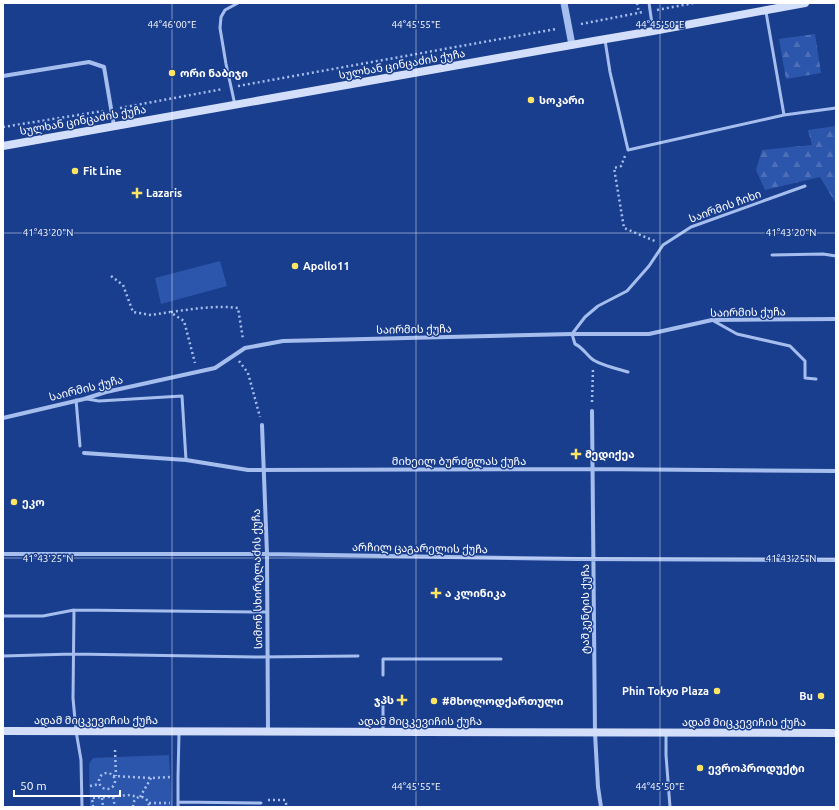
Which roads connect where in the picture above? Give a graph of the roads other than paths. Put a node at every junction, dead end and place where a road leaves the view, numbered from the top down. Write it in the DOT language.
graph roads {
  1 [pos="238,3"];
  2 [pos="564,3"];
  3 [pos="648,3"];
  4 [pos="805,3"];
  5 [pos="766,10"];
  6 [pos="653,31"];
  7 [pos="605,39"];
  8 [pos="572,45"];
  9 [pos="3,76"];
  10 [pos="235,105"];
  11 [pos="836,108"];
  12 [pos="784,115"];
  13 [pos="114,126"];
  14 [pos="3,146"];
  15 [pos="805,186"];
  16 [pos="772,254"];
  17 [pos="836,256"];
  18 [pos="836,319"];
  19 [pos="712,320"];
  20 [pos="572,334"];
  21 [pos="628,372"];
  22 [pos="816,379"];
  23 [pos="84,398"];
  24 [pos="76,400"];
  25 [pos="592,411"];
  26 [pos="3,418"];
  27 [pos="262,426"];
  28 [pos="80,446"];
  29 [pos="84,453"];
  30 [pos="186,460"];
  31 [pos="592,469"];
  32 [pos="263,470"];
  33 [pos="836,471"];
  34 [pos="3,554"];
  35 [pos="267,554"];
  36 [pos="593,558"];
  37 [pos="836,560"];
  38 [pos="74,610"];
  39 [pos="267,612"];
  40 [pos="3,616"];
  41 [pos="73,654"];
  42 [pos="3,656"];
  43 [pos="267,656"];
  44 [pos="358,656"];
  45 [pos="501,659"];
  46 [pos="383,675"];
  47 [pos="383,700"];
  48 [pos="3,731"];
  49 [pos="76,731"];
  50 [pos="179,731"];
  51 [pos="268,732"];
  52 [pos="383,732"];
  53 [pos="595,732"];
  54 [pos="666,733"];
  55 [pos="836,733"];
  56 [pos="178,802"];
  57 [pos="261,803"];
  58 [pos="82,807"];
  59 [pos="178,807"];
  60 [pos="601,807"];
  61 [pos="670,807"];
  1 -- 10 [label="lane"];
  2 -- 8 [label="street"];
  3 -- 6 [label="lane"];
  4 -- 5 [label="main road, სულხან ცინცაძის ქუჩა"];
  5 -- 6 [label="main road, სულხან ცინცაძის ქუჩა"];
  5 -- 12 [label="lane"];
  6 -- 7 [label="main road, სულხან ცინცაძის ქუჩა"];
  7 -- 8 [label="main road, სულხან ცინცაძის ქუჩა"];
  7 -- 12 [label="lane"];
  8 -- 10 [label="main road, სულხან ცინცაძის ქუჩა"];
  9 -- 13 [label="street"];
  10 -- 13 [label="main road, სულხან ცინცაძის ქუჩა"];
  11 -- 12 [label="lane"];
  13 -- 14 [label="main road, სულხან ცინცაძის ქუჩა"];
  15 -- 20 [label="lane, საირმის ჩიხი"];
  16 -- 17 [label="lane"];
  18 -- 19 [label="street, საირმის ქუჩა"];
  19 -- 20 [label="street, საირმის ქუჩა"];
  19 -- 22 [label="lane"];
  20 -- 21 [label="lane"];
  20 -- 23 [label="street, საირმის ქუჩა"];
  23 -- 24 [label="street, საირმის ქუჩა"];
  23 -- 30 [label="lane"];
  24 -- 26 [label="street, საირმის ქუჩა"];
  24 -- 28 [label="lane"];
  25 -- 31 [label="street, ტაშკენტის ქუჩა"];
  27 -- 32 [label="street, სიმონ სხირტლაძის ქუჩა"];
  29 -- 30 [label="street, მიხეილ ბურძგლას ქუჩა"];
  30 -- 32 [label="street, მიხეილ ბურძგლას ქუჩა"];
  31 -- 32 [label="street, მიხეილ ბურძგლას ქუჩა"];
  31 -- 33 [label="street, მიხეილ ბურძგლას ქუჩა"];
  31 -- 36 [label="street, ტაშკენტის ქუჩა"];
  32 -- 35 [label="street, სიმონ სხირტლაძის ქუჩა"];
  34 -- 35 [label="street, არჩილ ცაგარელის ქუჩა"];
  35 -- 36 [label="street, არჩილ ცაგარელის ქუჩა"];
  35 -- 39 [label="street, სიმონ სხირტლაძის ქუჩა"];
  36 -- 37 [label="street, არჩილ ცაგარელის ქუჩა"];
  36 -- 53 [label="street, ტაშკენტის ქუჩა"];
  38 -- 39 [label="lane"];
  38 -- 40 [label="lane"];
  38 -- 41 [label="lane"];
  39 -- 43 [label="street, სიმონ სხირტლაძის ქუჩა"];
  41 -- 42 [label="lane"];
  41 -- 43 [label="lane"];
  41 -- 49 [label="lane"];
  43 -- 44 [label="lane"];
  43 -- 51 [label="street, სიმონ სხირტლაძის ქუჩა"];
  45 -- 46 [label="lane"];
  47 -- 52 [label="lane"];
  48 -- 49 [label="main road, ადამ მიცკევიჩის ქუჩა"];
  49 -- 50 [label="main road, ადამ მიცკევიჩის ქუჩა"];
  49 -- 58 [label="lane"];
  50 -- 51 [label="main road, ადამ მიცკევიჩის ქუჩა"];
  50 -- 56 [label="lane"];
  51 -- 52 [label="main road, ადამ მიცკევიჩის ქუჩა"];
  52 -- 53 [label="main road, ადამ მიცკევიჩის ქუჩა"];
  53 -- 54 [label="main road, ადამ მიცკევიჩის ქუჩა"];
  53 -- 60 [label="street, ტაშკენტის ქუჩა"];
  54 -- 55 [label="main road, ადამ მიცკევიჩის ქუჩა"];
  54 -- 61 [label="lane"];
  56 -- 57 [label="lane"];
  56 -- 59 [label="lane"];
}
